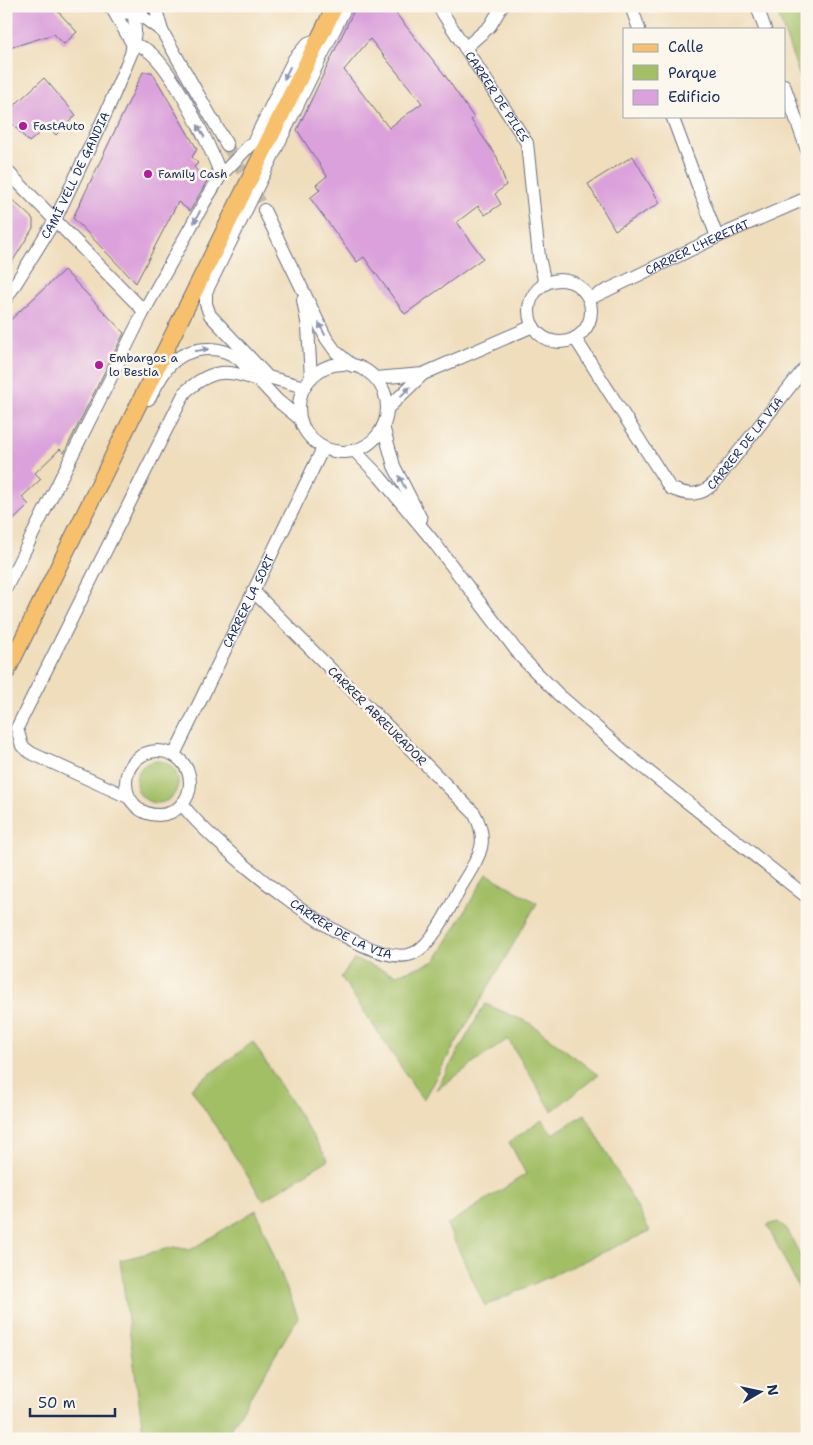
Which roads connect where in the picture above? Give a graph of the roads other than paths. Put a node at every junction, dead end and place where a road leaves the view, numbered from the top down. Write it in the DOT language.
graph roads {
  1 [pos="148,6"];
  2 [pos="156,6"];
  3 [pos="335,6"];
  4 [pos="346,6"];
  5 [pos="438,6"];
  6 [pos="502,6"];
  7 [pos="631,6"];
  8 [pos="757,6"];
  9 [pos="110,8"];
  10 [pos="135,13"];
  11 [pos="639,28"];
  12 [pos="765,28"];
  13 [pos="162,31"];
  14 [pos="319,39"];
  15 [pos="133,45"];
  16 [pos="465,48"];
  17 [pos="786,91"];
  18 [pos="673,118"];
  19 [pos="227,145"];
  20 [pos="807,150"];
  21 [pos="271,157"];
  22 [pos="256,166"];
  23 [pos="6,170"];
  24 [pos="221,175"];
  25 [pos="807,198"];
  26 [pos="240,209"];
  27 [pos="264,210"];
  28 [pos="55,220"];
  29 [pos="717,238"];
  30 [pos="300,280"];
  31 [pos="545,284"];
  32 [pos="6,299"];
  33 [pos="588,299"];
  34 [pos="144,311"];
  35 [pos="533,326"];
  36 [pos="575,338"];
  37 [pos="353,366"];
  38 [pos="807,366"];
  39 [pos="423,374"];
  40 [pos="375,378"];
  41 [pos="260,381"];
  42 [pos="308,382"];
  43 [pos="387,409"];
  44 [pos="300,419"];
  45 [pos="383,426"];
  46 [pos="323,448"];
  47 [pos="355,451"];
  48 [pos="78,528"];
  49 [pos="433,541"];
  50 [pos="6,588"];
  51 [pos="253,591"];
  52 [pos="6,673"];
  53 [pos="174,755"];
  54 [pos="128,797"];
  55 [pos="182,804"];
  56 [pos="482,850"];
  57 [pos="807,897"];
  1 -- 10 [label="street"];
  2 -- 13 [label="street"];
  3 -- 14 [label="main road"];
  4 -- 21 [label="street"];
  5 -- 16 [label="street, CARRER DE PILES"];
  6 -- 16 [label="street"];
  7 -- 11 [label="street"];
  8 -- 12 [label="street"];
  9 -- 10 [label="street"];
  9 -- 15 [label="street"];
  10 -- 13 [label="street"];
  10 -- 15 [label="street, CAMÍ VELL DE GANDIA"];
  13 -- 19 [label="street"];
  14 -- 22 [label="main road"];
  14 -- 24 [label="street, one-way"];
  24 -- 15 [label="street, one-way"];
  15 -- 28 [label="street, CAMÍ VELL DE GANDIA"];
  16 -- 31 [label="street, CARRER DE PILES"];
  17 -- 20 [label="street"];
  18 -- 29 [label="street"];
  21 -- 22 [label="street"];
  21 -- 26 [label="street"];
  22 -- 26 [label="main road"];
  23 -- 28 [label="street"];
  24 -- 34 [label="street, one-way"];
  25 -- 29 [label="street, CARRER L'HERETAT"];
  26 -- 42 [label="street"];
  26 -- 48 [label="main road"];
  27 -- 30 [label="street"];
  28 -- 32 [label="street, CAMÍ VELL DE GANDIA"];
  28 -- 34 [label="street"];
  29 -- 33 [label="street, CARRER L'HERETAT"];
  37 -- 30 [label="street, one-way"];
  30 -- 42 [label="street"];
  31 -- 33 [label="street"];
  31 -- 35 [label="street"];
  33 -- 36 [label="street"];
  34 -- 50 [label="street"];
  35 -- 36 [label="street"];
  35 -- 39 [label="street"];
  36 -- 38 [label="street, CARRER DE LA VIA"];
  37 -- 40 [label="street"];
  37 -- 42 [label="street"];
  39 -- 40 [label="street"];
  43 -- 39 [label="street, one-way"];
  40 -- 43 [label="street"];
  41 -- 44 [label="street"];
  48 -- 41 [label="street, one-way"];
  41 -- 54 [label="street"];
  42 -- 44 [label="street"];
  43 -- 45 [label="street"];
  44 -- 46 [label="street"];
  45 -- 47 [label="street"];
  49 -- 45 [label="street, one-way"];
  46 -- 47 [label="street"];
  46 -- 51 [label="street, CARRER LA SORT"];
  47 -- 49 [label="street"];
  48 -- 52 [label="main road"];
  49 -- 57 [label="street"];
  51 -- 53 [label="street, CARRER LA SORT"];
  51 -- 56 [label="street, CARRER ABREURADOR"];
  53 -- 54 [label="street"];
  53 -- 55 [label="street"];
  54 -- 55 [label="street"];
  55 -- 56 [label="street, CARRER DE LA VIA"];
}
